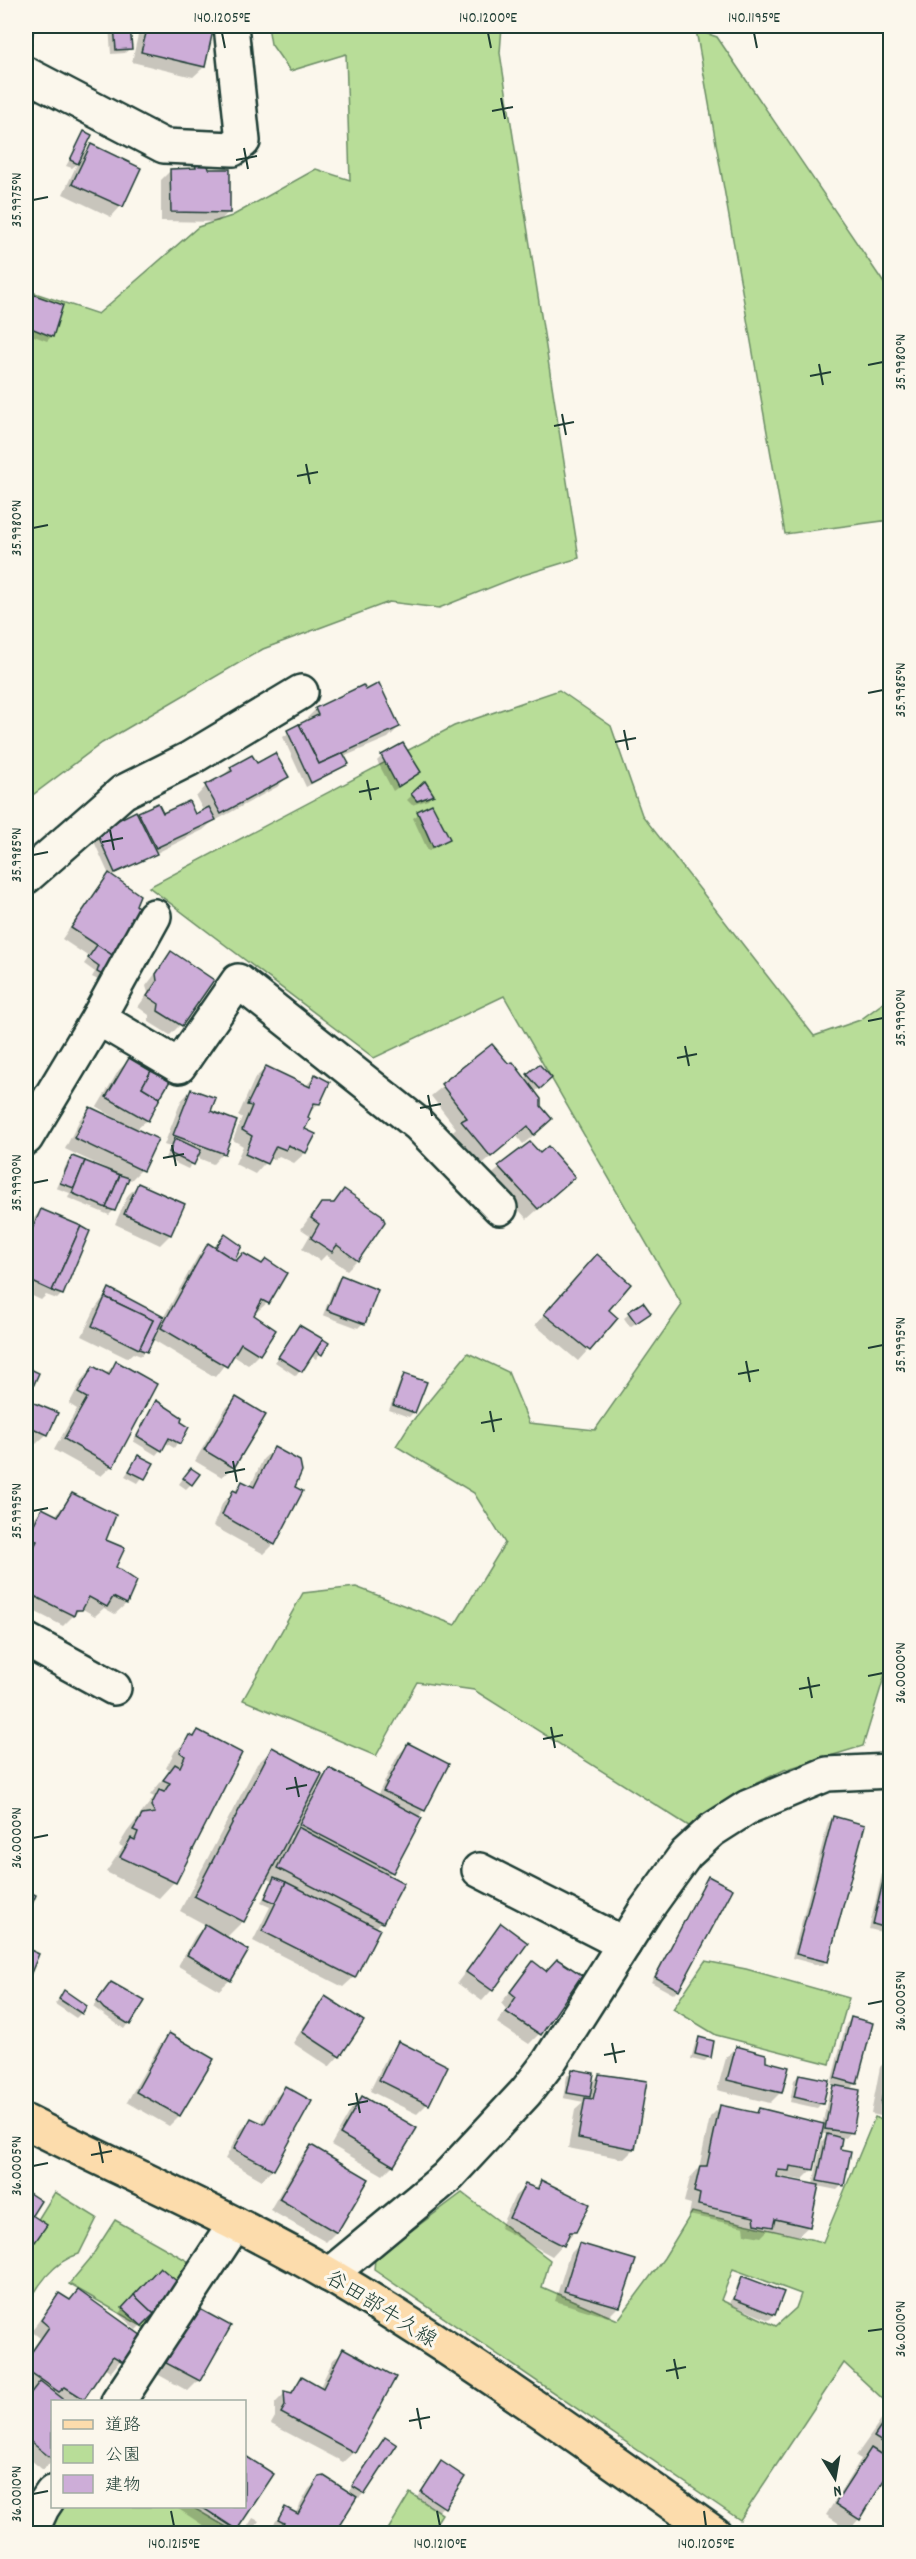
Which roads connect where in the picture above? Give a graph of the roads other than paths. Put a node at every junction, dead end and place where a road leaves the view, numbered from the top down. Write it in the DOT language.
graph roads {
  1 [pos="231,26"];
  2 [pos="26,74"];
  3 [pos="301,692"];
  4 [pos="26,877"];
  5 [pos="154,916"];
  6 [pos="98,1017"];
  7 [pos="28,1126"];
  8 [pos="500,1208"];
  9 [pos="26,1640"];
  10 [pos="114,1688"];
  11 [pos="888,1764"];
  12 [pos="479,1870"];
  13 [pos="624,1944"];
  14 [pos="26,2122"];
  15 [pos="235,2224"];
  16 [pos="329,2275"];
  17 [pos="119,2400"];
  18 [pos="51,2494"];
  19 [pos="30,2534"];
  20 [pos="715,2534"];
  1 -- 2 [label="street"];
  3 -- 4 [label="street"];
  5 -- 6 [label="street"];
  6 -- 7 [label="street"];
  6 -- 8 [label="street"];
  9 -- 10 [label="street"];
  11 -- 13 [label="street"];
  12 -- 13 [label="street"];
  13 -- 16 [label="street"];
  14 -- 15 [label="main road, 谷田部牛久線"];
  15 -- 16 [label="main road, 谷田部牛久線"];
  15 -- 17 [label="street"];
  16 -- 20 [label="main road, 谷田部牛久線"];
  18 -- 19 [label="street"];
}
